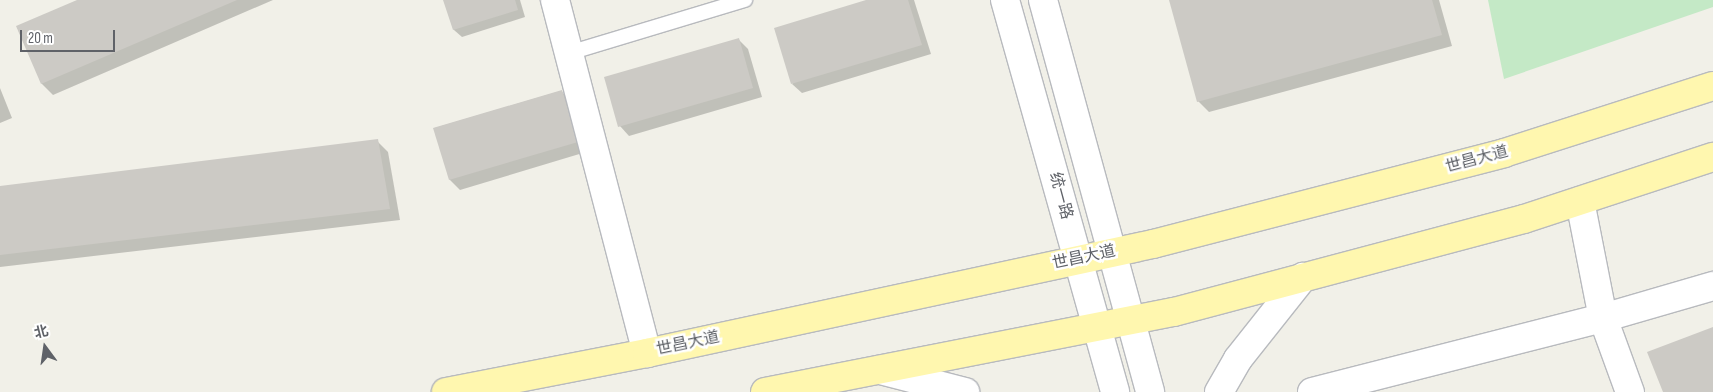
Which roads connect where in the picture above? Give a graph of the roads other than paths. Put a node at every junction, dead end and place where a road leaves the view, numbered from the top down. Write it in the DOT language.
graph roads {
  1 [pos="554,0"];
  2 [pos="745,0"];
  3 [pos="1004,0"];
  4 [pos="1043,0"];
  5 [pos="569,53"];
  6 [pos="1713,86"];
  7 [pos="1713,157"];
  8 [pos="1580,201"];
  9 [pos="1112,253"];
  10 [pos="1078,260"];
  11 [pos="1303,277"];
  12 [pos="1713,286"];
  13 [pos="1603,318"];
  14 [pos="1130,321"];
  15 [pos="1096,328"];
  16 [pos="646,353"];
  17 [pos="880,370"];
  18 [pos="446,392"];
  19 [pos="765,392"];
  20 [pos="965,392"];
  21 [pos="1115,392"];
  22 [pos="1150,392"];
  23 [pos="1219,392"];
  24 [pos="1312,392"];
  25 [pos="1630,392"];
  1 -- 5 [label="main road"];
  2 -- 5 [label="lane"];
  3 -- 10 [label="main road, 统一路"];
  4 -- 9 [label="main road"];
  5 -- 16 [label="main road"];
  6 -- 9 [label="main road, 世昌大道"];
  7 -- 8 [label="main road"];
  8 -- 11 [label="main road"];
  8 -- 13 [label="main road"];
  9 -- 10 [label="main road, 世昌大道"];
  9 -- 14 [label="main road"];
  10 -- 15 [label="main road, 统一路"];
  10 -- 16 [label="main road, 世昌大道"];
  11 -- 14 [label="main road"];
  11 -- 23 [label="main road"];
  12 -- 13 [label="main road"];
  13 -- 24 [label="main road"];
  13 -- 25 [label="main road"];
  14 -- 15 [label="main road"];
  14 -- 22 [label="main road"];
  15 -- 17 [label="main road"];
  15 -- 21 [label="main road, 统一路"];
  16 -- 18 [label="main road, 世昌大道"];
  17 -- 19 [label="main road"];
  17 -- 20 [label="main road"];
}
